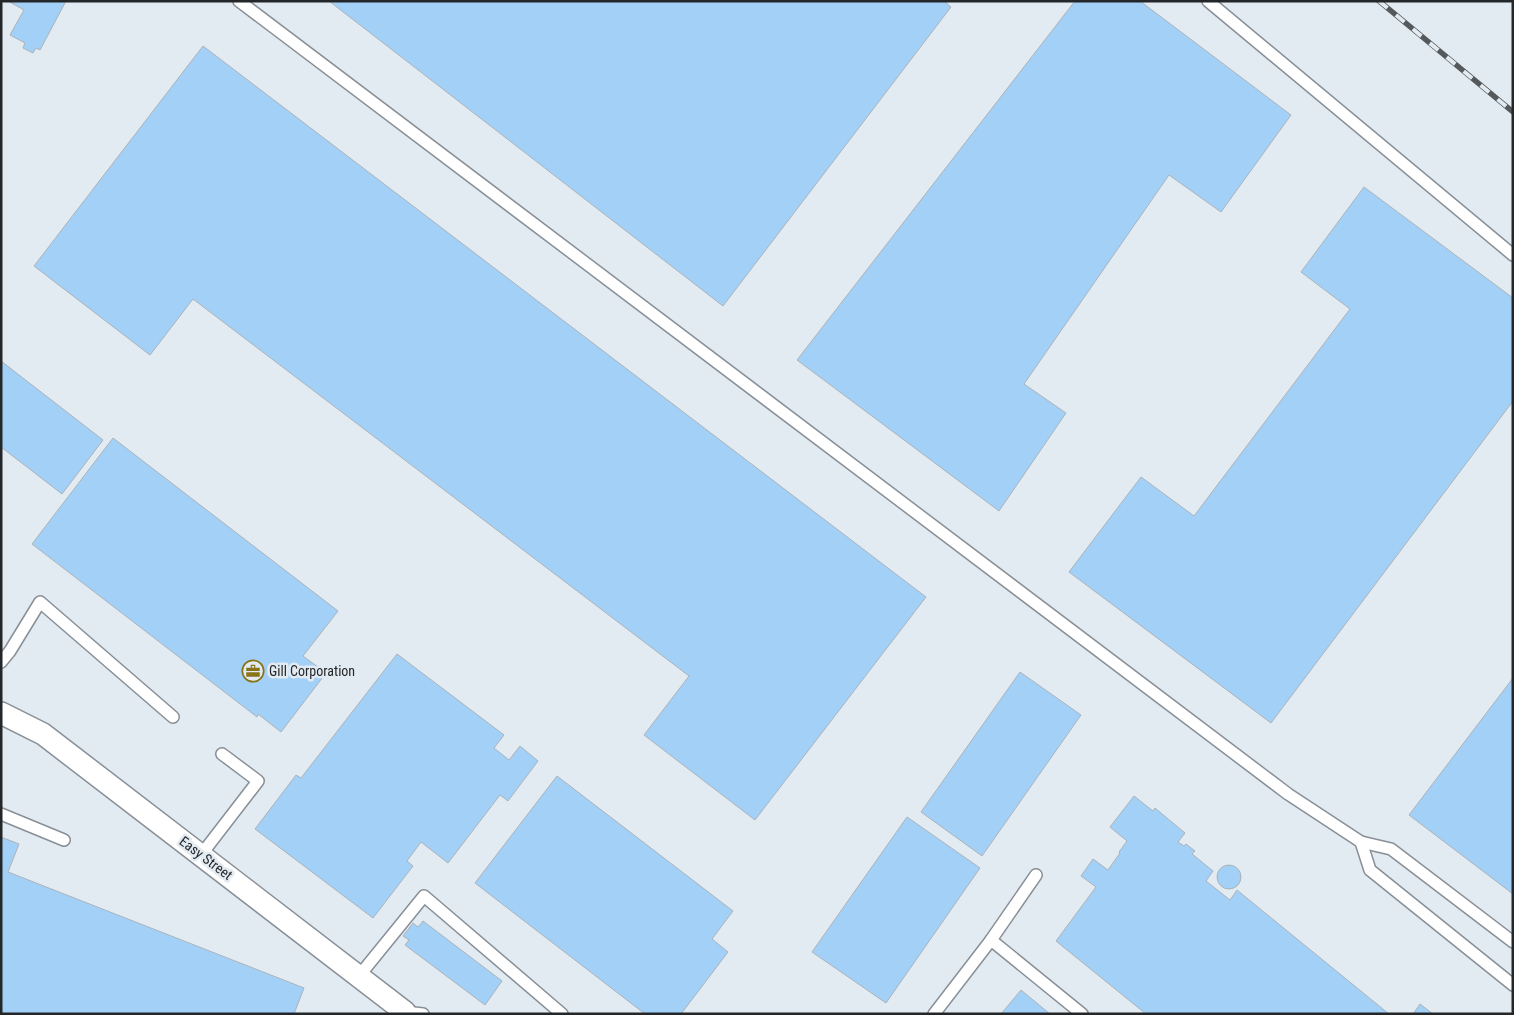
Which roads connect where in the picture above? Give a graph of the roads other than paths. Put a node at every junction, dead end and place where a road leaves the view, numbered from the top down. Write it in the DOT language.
graph roads {
  1 [pos="239,1"];
  2 [pos="1208,1"];
  3 [pos="1513,255"];
  4 [pos="1,662"];
  5 [pos="1,713"];
  6 [pos="173,717"];
  7 [pos="222,754"];
  8 [pos="1,814"];
  9 [pos="64,840"];
  10 [pos="1361,842"];
  11 [pos="202,855"];
  12 [pos="1036,874"];
  13 [pos="992,940"];
  14 [pos="1513,942"];
  15 [pos="359,976"];
  16 [pos="1513,985"];
  17 [pos="411,1013"];
  18 [pos="562,1014"];
  19 [pos="934,1014"];
  20 [pos="1082,1014"];
  1 -- 10 [label="lane"];
  2 -- 3 [label="lane"];
  4 -- 6 [label="lane"];
  5 -- 11 [label="street, Easy Street"];
  7 -- 11 [label="lane"];
  8 -- 9 [label="lane"];
  10 -- 14 [label="lane"];
  10 -- 16 [label="lane"];
  11 -- 15 [label="street, Easy Street"];
  12 -- 13 [label="lane"];
  13 -- 19 [label="lane"];
  13 -- 20 [label="lane"];
  15 -- 17 [label="street, Easy Street"];
  15 -- 18 [label="lane"];
}
